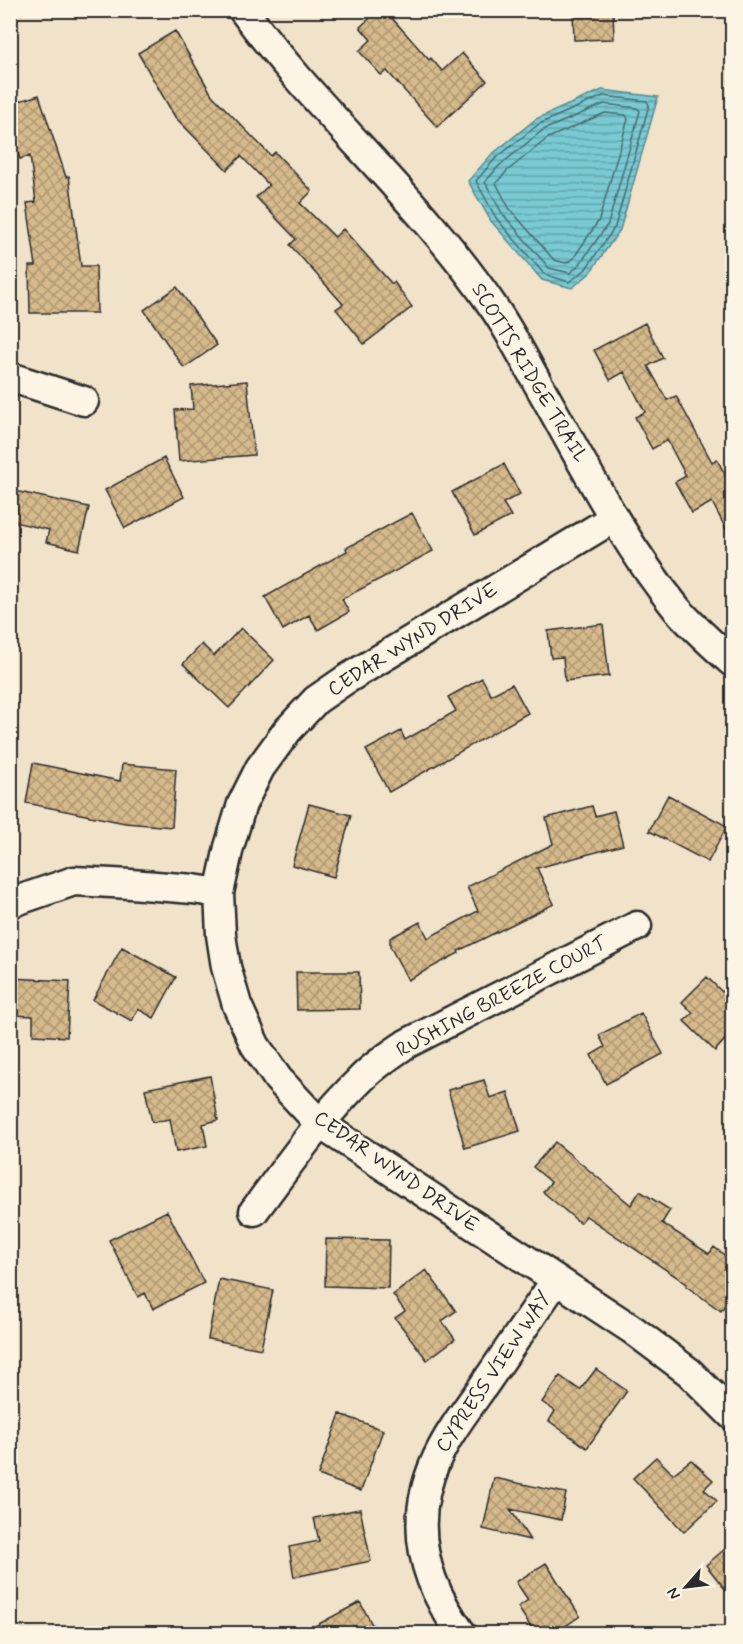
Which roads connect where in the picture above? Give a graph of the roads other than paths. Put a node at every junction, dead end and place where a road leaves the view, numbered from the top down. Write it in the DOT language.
graph roads {
  1 [pos="243,10"];
  2 [pos="10,377"];
  3 [pos="84,401"];
  4 [pos="614,518"];
  5 [pos="732,662"];
  6 [pos="219,894"];
  7 [pos="14,902"];
  8 [pos="637,926"];
  9 [pos="320,1124"];
  10 [pos="254,1211"];
  11 [pos="556,1280"];
  12 [pos="732,1415"];
  13 [pos="462,1634"];
  1 -- 4 [label="street, SCOTTS RIDGE TRAIL"];
  2 -- 3 [label="street"];
  4 -- 5 [label="street, SCOTTS RIDGE TRAIL"];
  4 -- 6 [label="street, CEDAR WYND DRIVE"];
  6 -- 7 [label="street"];
  6 -- 9 [label="street, CEDAR WYND DRIVE"];
  8 -- 9 [label="street, RUSHING BREEZE COURT"];
  9 -- 10 [label="street, RUSHING BREEZE COURT"];
  9 -- 11 [label="street, CEDAR WYND DRIVE"];
  11 -- 12 [label="street, CEDAR WYND DRIVE"];
  11 -- 13 [label="street, CYPRESS VIEW WAY"];
}
